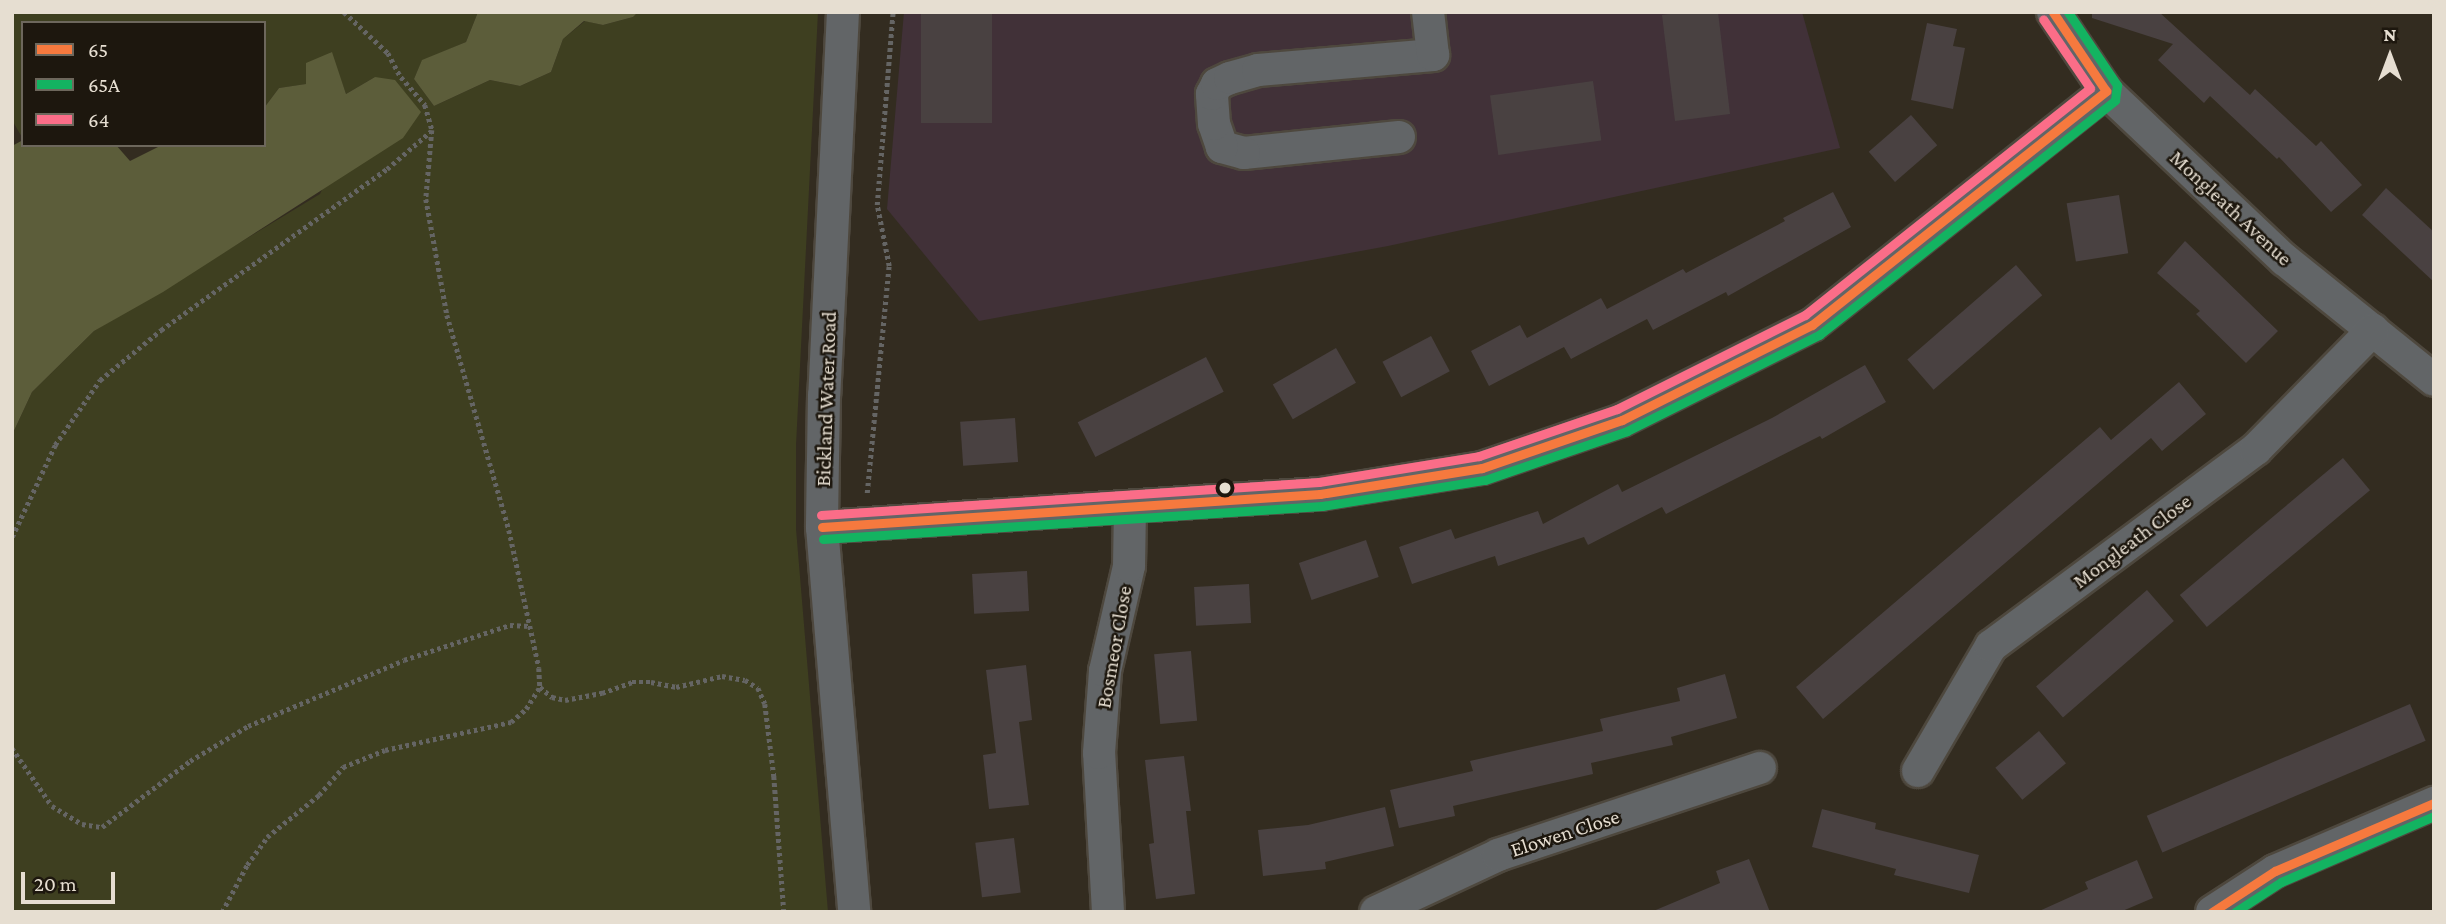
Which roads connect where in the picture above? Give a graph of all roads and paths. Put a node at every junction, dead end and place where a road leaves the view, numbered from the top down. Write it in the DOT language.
graph roads {
  1 [pos="344,12"];
  2 [pos="843,12"];
  3 [pos="893,12"];
  4 [pos="1428,12"];
  5 [pos="2053,12"];
  6 [pos="2106,91"];
  7 [pos="432,130"];
  8 [pos="1399,137"];
  9 [pos="2373,330"];
  10 [pos="2434,380"];
  11 [pos="1130,508"];
  12 [pos="864,525"];
  13 [pos="822,527"];
  14 [pos="12,537"];
  15 [pos="530,626"];
  16 [pos="540,687"];
  17 [pos="12,748"];
  18 [pos="1760,768"];
  19 [pos="1917,771"];
  20 [pos="2434,803"];
  21 [pos="222,912"];
  22 [pos="784,912"];
  23 [pos="854,912"];
  24 [pos="1108,912"];
  25 [pos="1376,912"];
  26 [pos="2212,912"];
  1 -- 7 [label="path"];
  2 -- 13 [label="street, Bickland Water Road"];
  3 -- 12 [label="path"];
  4 -- 8 [label="street"];
  5 -- 6 [label="street, Mongleath Avenue"];
  6 -- 9 [label="street, Mongleath Avenue"];
  6 -- 11 [label="street"];
  7 -- 14 [label="path"];
  7 -- 15 [label="path"];
  9 -- 10 [label="street, Mongleath Avenue"];
  9 -- 19 [label="street, Mongleath Close"];
  11 -- 12 [label="street"];
  11 -- 24 [label="street, Bosmeor Close"];
  12 -- 13 [label="street"];
  13 -- 23 [label="street, Bickland Water Road"];
  15 -- 16 [label="path"];
  15 -- 17 [label="path"];
  16 -- 21 [label="path"];
  16 -- 22 [label="path"];
  18 -- 25 [label="street, Elowen Close"];
  20 -- 26 [label="street"];
}
